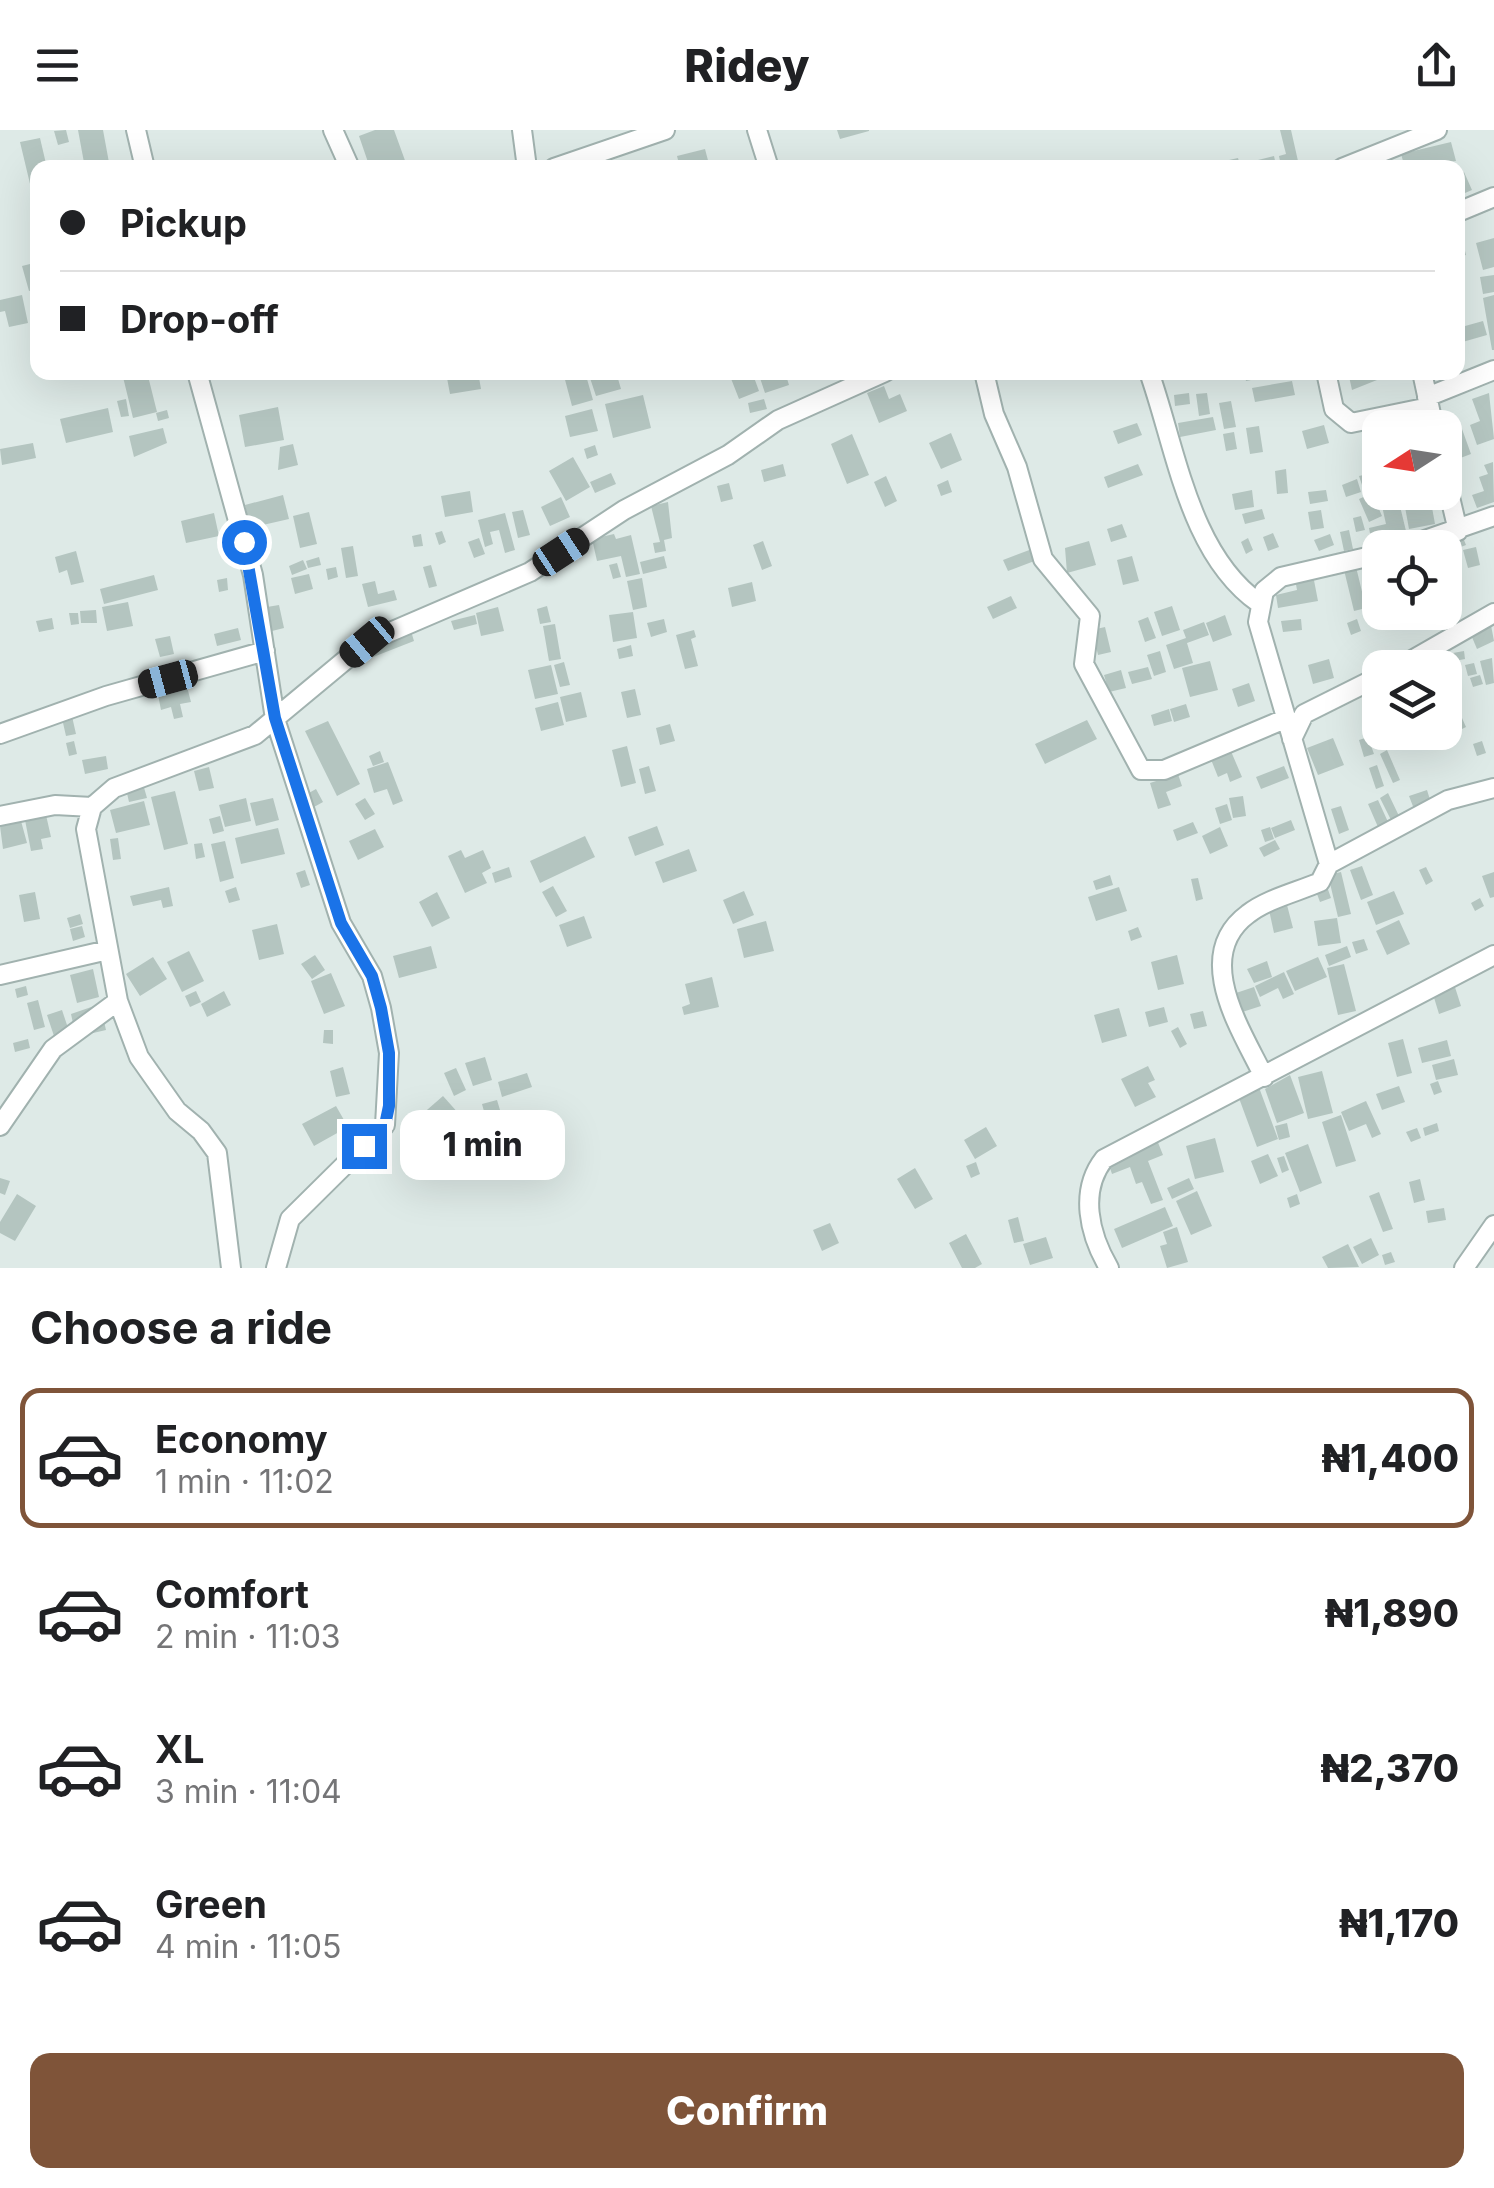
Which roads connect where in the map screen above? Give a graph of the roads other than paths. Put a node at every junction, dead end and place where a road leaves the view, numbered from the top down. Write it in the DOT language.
graph roads {
  1 [pos="136,130"];
  2 [pos="333,130"];
  3 [pos="522,130"];
  4 [pos="665,130"];
  5 [pos="757,130"];
  6 [pos="1437,130"];
  7 [pos="142,160"];
  8 [pos="346,160"];
  9 [pos="526,160"];
  10 [pos="577,160"];
  11 [pos="766,160"];
  12 [pos="1362,160"];
  13 [pos="1494,197"];
  14 [pos="1465,209"];
  15 [pos="1494,370"];
  16 [pos="199,380"];
  17 [pos="848,380"];
  18 [pos="986,380"];
  19 [pos="1151,380"];
  20 [pos="1328,380"];
  21 [pos="1424,380"];
  22 [pos="1428,402"];
  23 [pos="1430,410"];
  24 [pos="1494,516"];
  25 [pos="1460,530"];
  26 [pos="1362,558"];
  27 [pos="1259,602"];
  28 [pos="1494,613"];
  29 [pos="1429,650"];
  30 [pos="265,651"];
  31 [pos="1362,685"];
  32 [pos="275,718"];
  33 [pos="1285,720"];
  34 [pos="0,734"];
  35 [pos="1292,740"];
  36 [pos="1494,788"];
  37 [pos="92,807"];
  38 [pos="0,816"];
  39 [pos="1328,864"];
  40 [pos="108,950"];
  41 [pos="1494,955"];
  42 [pos="0,975"];
  43 [pos="118,1001"];
  44 [pos="1264,1077"];
  45 [pos="0,1126"];
  46 [pos="1494,1225"];
  47 [pos="230,1268"];
  48 [pos="276,1268"];
  49 [pos="1108,1268"];
  50 [pos="1464,1268"];
  1 -- 7 [label="street"];
  2 -- 8 [label="street"];
  3 -- 9 [label="street"];
  4 -- 10 [label="street"];
  5 -- 11 [label="street"];
  6 -- 12 [label="street"];
  13 -- 14 [label="street"];
  15 -- 22 [label="street"];
  16 -- 30 [label="street"];
  17 -- 32 [label="street"];
  18 -- 33 [label="street"];
  19 -- 27 [label="street"];
  20 -- 22 [label="street"];
  21 -- 22 [label="street"];
  22 -- 23 [label="street"];
  24 -- 25 [label="street"];
  26 -- 27 [label="street"];
  27 -- 33 [label="street"];
  28 -- 29 [label="street"];
  30 -- 32 [label="street"];
  30 -- 34 [label="street"];
  31 -- 35 [label="street"];
  32 -- 37 [label="street"];
  32 -- 48 [label="street"];
  33 -- 35 [label="street"];
  35 -- 39 [label="street"];
  36 -- 39 [label="street"];
  37 -- 38 [label="street"];
  37 -- 40 [label="street"];
  39 -- 44 [label="street"];
  40 -- 42 [label="street"];
  40 -- 43 [label="street"];
  41 -- 44 [label="street"];
  43 -- 45 [label="street"];
  43 -- 47 [label="street"];
  44 -- 49 [label="street"];
  46 -- 50 [label="street"];
}
